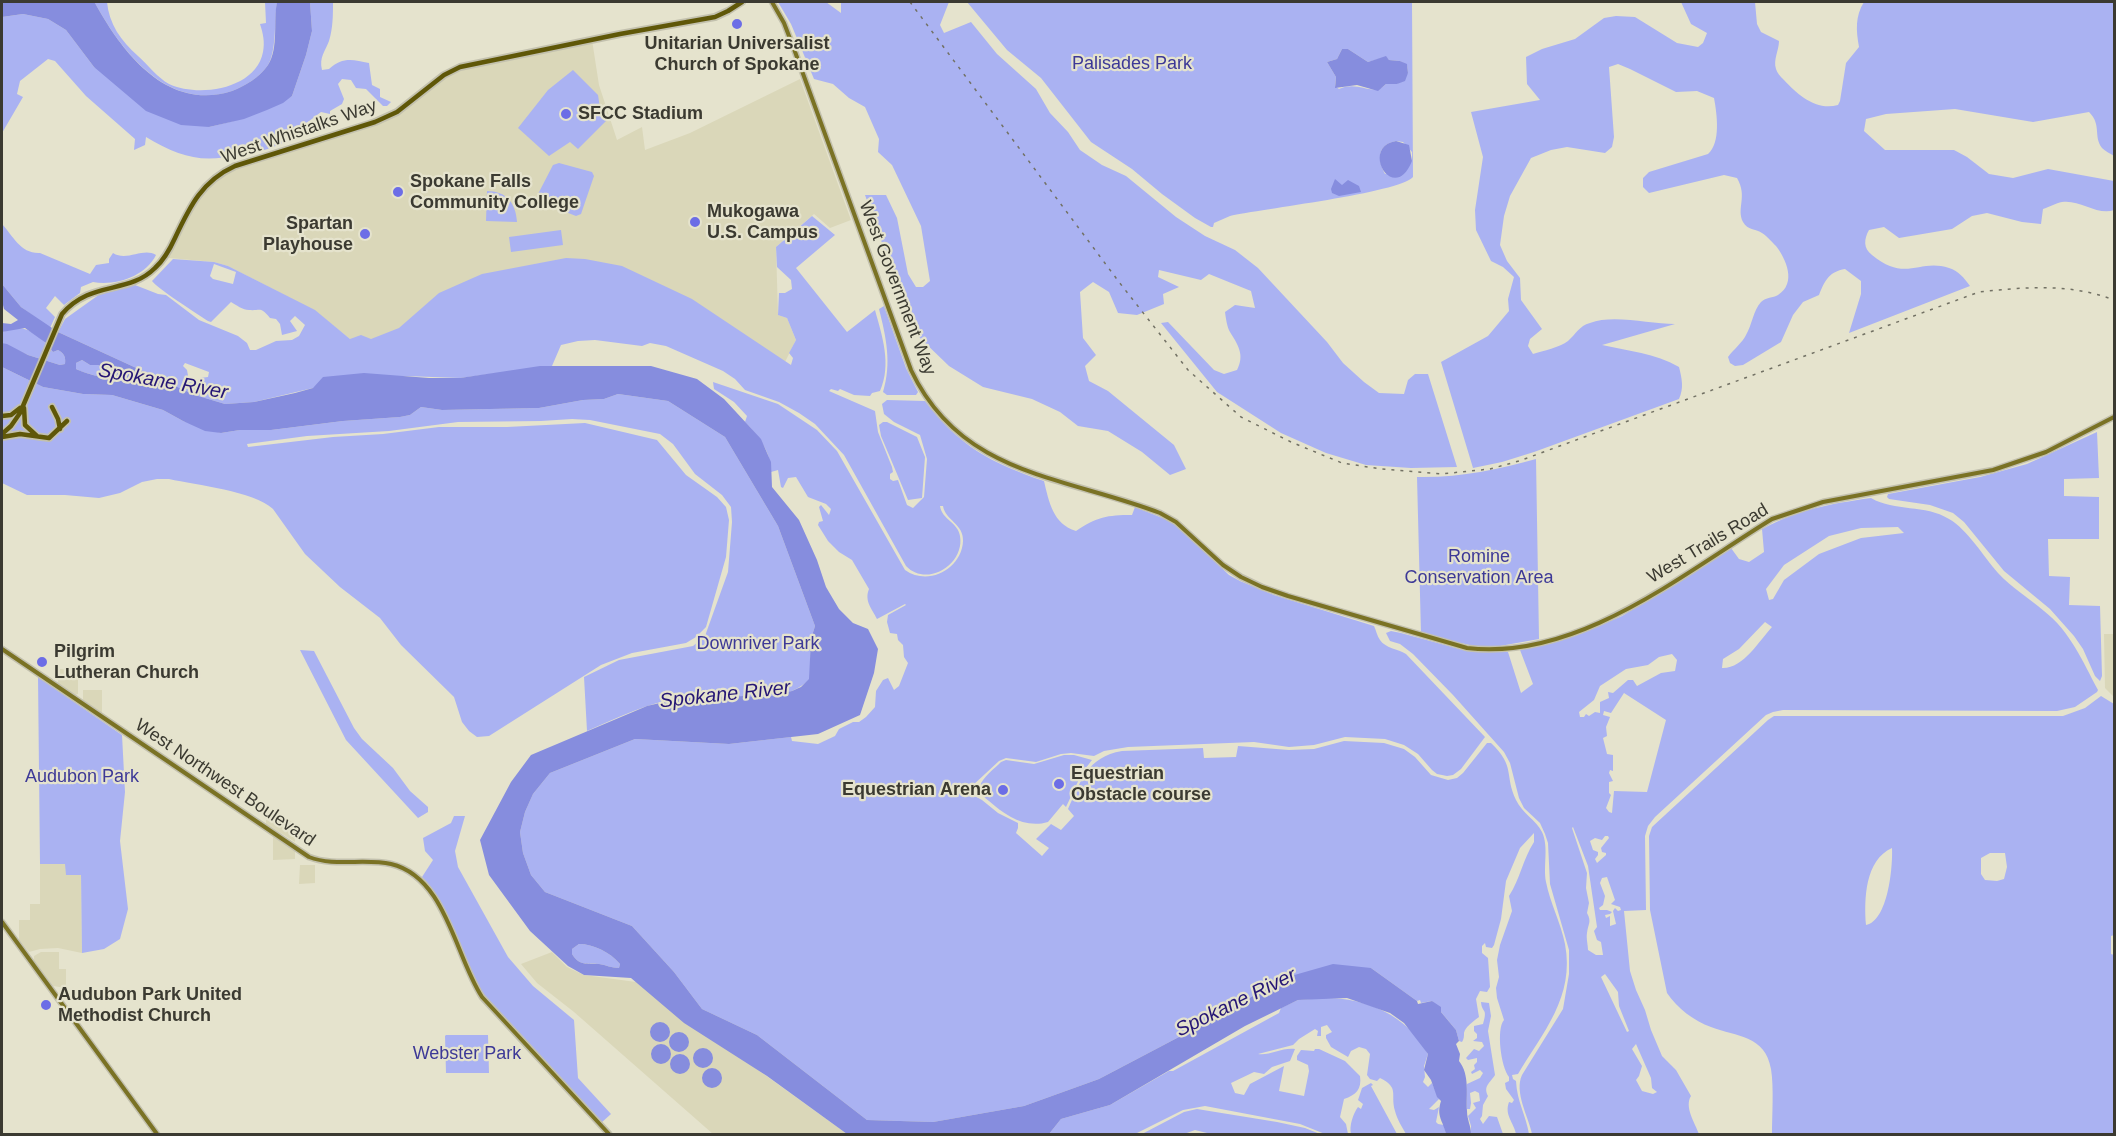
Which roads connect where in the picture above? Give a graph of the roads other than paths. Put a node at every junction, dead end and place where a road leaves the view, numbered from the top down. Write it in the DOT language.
graph roads {
  1 [pos="742,2"];
  2 [pos="772,2"];
  3 [pos="26,401"];
  4 [pos="52,407"];
  5 [pos="2,416"];
  6 [pos="2115,417"];
  7 [pos="67,421"];
  8 [pos="60,429"];
  9 [pos="2,436"];
  10 [pos="39,438"];
  11 [pos="1386,626"];
  12 [pos="2,650"];
  13 [pos="2,922"];
  14 [pos="157,1134"];
  15 [pos="609,1134"];
  1 -- 3 [label="main road, West Whistalks Way"];
  2 -- 11 [label="main road, West Government Way"];
  3 -- 5 [label="main road"];
  3 -- 9 [label="main road"];
  3 -- 10 [label="main road"];
  4 -- 8 [label="main road"];
  6 -- 11 [label="main road, West Trails Road"];
  7 -- 8 [label="main road"];
  8 -- 10 [label="main road"];
  9 -- 10 [label="main road"];
  12 -- 15 [label="main road, West Northwest Boulevard"];
  13 -- 14 [label="main road"];
}
